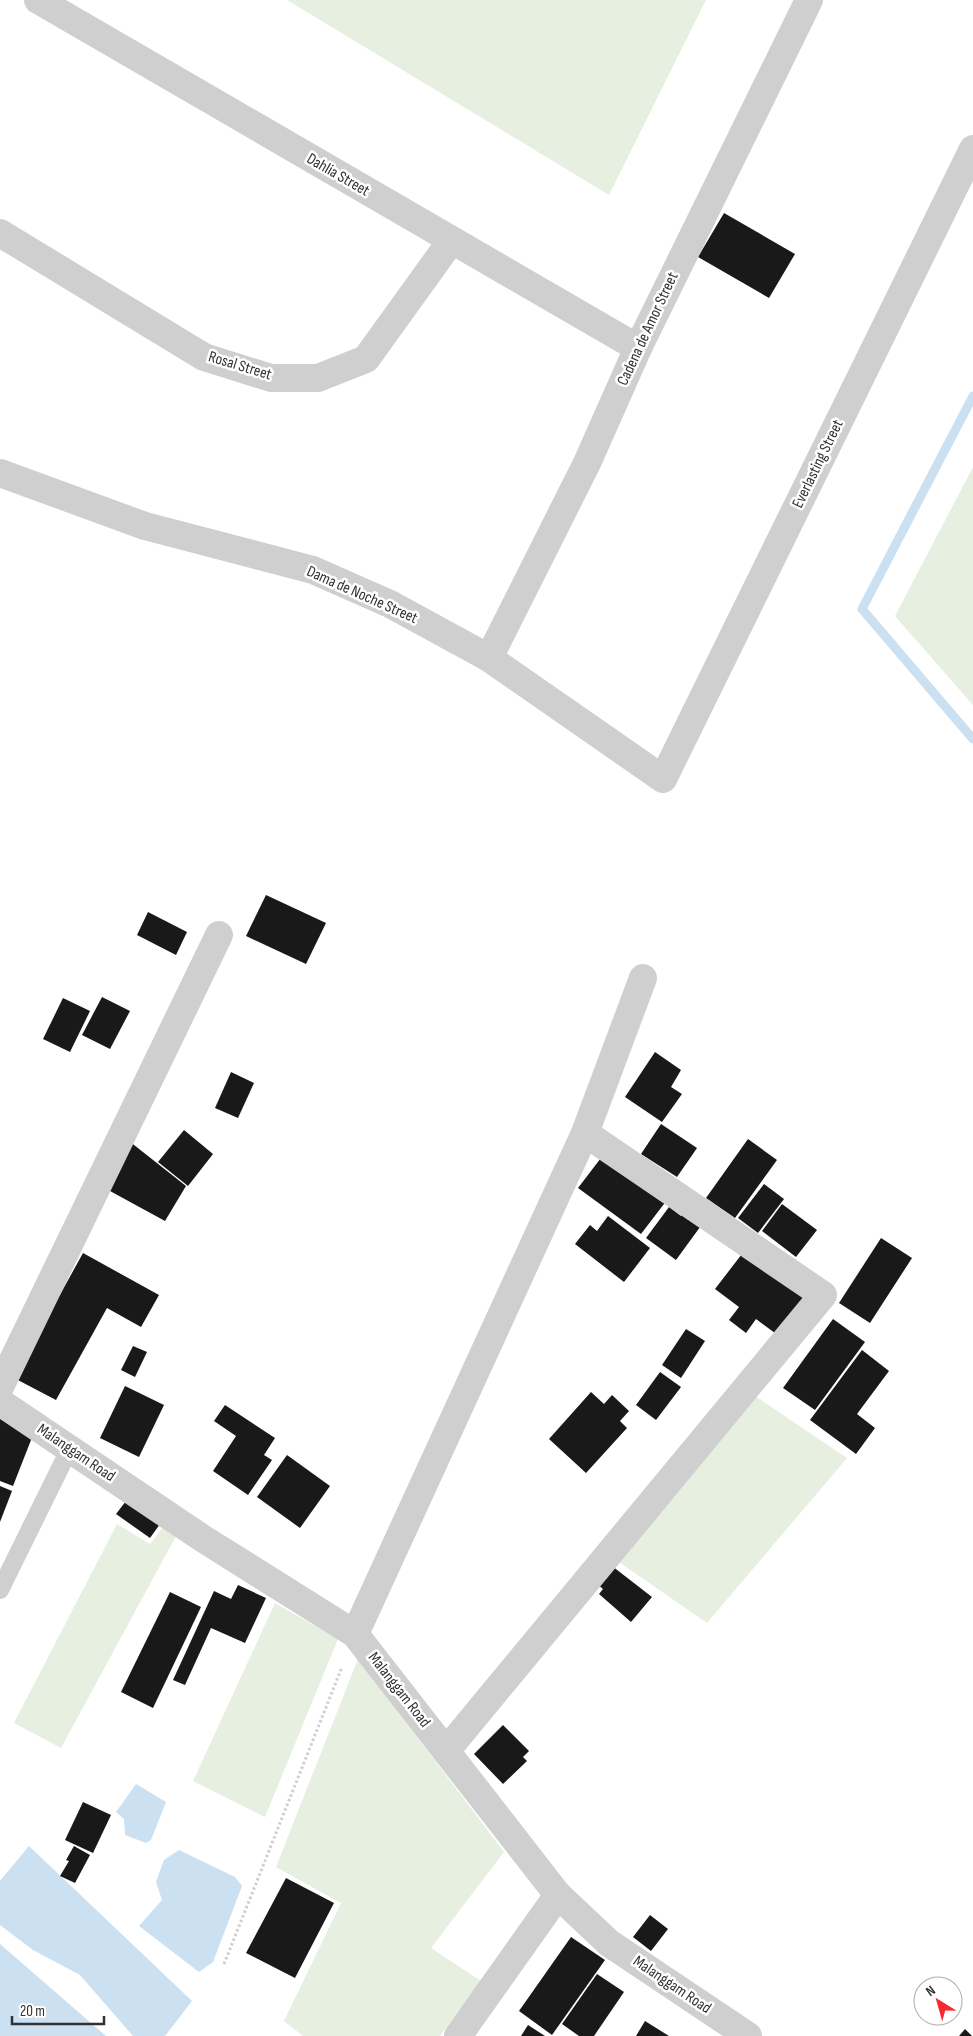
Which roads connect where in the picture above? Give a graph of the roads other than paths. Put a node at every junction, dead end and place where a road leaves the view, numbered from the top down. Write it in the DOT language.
graph roads {
  1 [pos="38,0"];
  2 [pos="809,0"];
  3 [pos="973,149"];
  4 [pos="0,233"];
  5 [pos="451,241"];
  6 [pos="638,348"];
  7 [pos="0,473"];
  8 [pos="489,658"];
  9 [pos="663,779"];
  10 [pos="219,935"];
  11 [pos="643,978"];
  12 [pos="585,1133"];
  13 [pos="0,1387"];
  14 [pos="0,1402"];
  15 [pos="70,1448"];
  16 [pos="0,1590"];
  17 [pos="355,1634"];
  18 [pos="446,1751"];
  19 [pos="558,1895"];
  20 [pos="458,2036"];
  21 [pos="748,2036"];
  1 -- 5 [label="street, Dahlia Street"];
  2 -- 6 [label="street, Cadena de Amor Street"];
  3 -- 9 [label="street, Everlasting Street"];
  4 -- 5 [label="street, Rosal Street"];
  5 -- 6 [label="street, Dahlia Street"];
  6 -- 8 [label="street, Cadena de Amor Street"];
  7 -- 8 [label="street, Dama de Noche Street"];
  8 -- 9 [label="street, Dama de Noche Street"];
  10 -- 13 [label="street"];
  11 -- 12 [label="street"];
  12 -- 17 [label="street"];
  12 -- 18 [label="street"];
  14 -- 15 [label="street, Malanggam Road"];
  15 -- 16 [label="lane"];
  15 -- 17 [label="street, Malanggam Road"];
  17 -- 18 [label="street, Malanggam Road"];
  18 -- 19 [label="street, Malanggam Road"];
  19 -- 20 [label="street"];
  19 -- 21 [label="street, Malanggam Road"];
}
